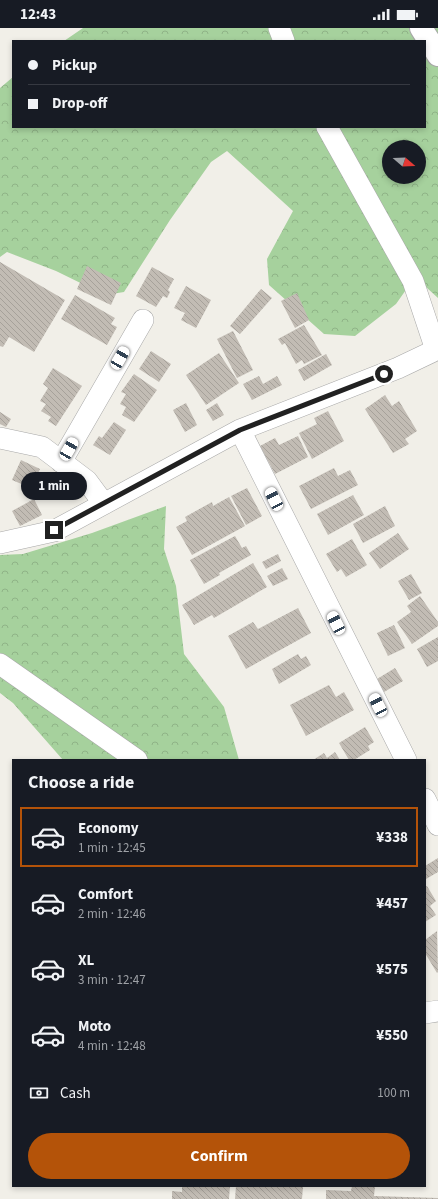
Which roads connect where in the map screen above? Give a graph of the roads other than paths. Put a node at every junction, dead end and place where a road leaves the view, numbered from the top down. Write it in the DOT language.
graph roads {
  1 [pos="279,28"];
  2 [pos="421,28"];
  3 [pos="284,40"];
  4 [pos="438,55"];
  5 [pos="328,128"];
  6 [pos="143,320"];
  7 [pos="437,349"];
  8 [pos="240,430"];
  9 [pos="0,438"];
  10 [pos="61,462"];
  11 [pos="104,504"];
  12 [pos="0,543"];
  13 [pos="0,664"];
  14 [pos="136,759"];
  15 [pos="405,759"];
  16 [pos="426,801"];
  17 [pos="438,825"];
  18 [pos="438,1011"];
  19 [pos="426,1013"];
  1 -- 3 [label="street"];
  2 -- 4 [label="street"];
  5 -- 7 [label="street"];
  6 -- 10 [label="street"];
  7 -- 8 [label="street"];
  8 -- 11 [label="street"];
  8 -- 15 [label="street"];
  9 -- 10 [label="street"];
  10 -- 11 [label="street"];
  11 -- 12 [label="street"];
  13 -- 14 [label="street"];
  16 -- 17 [label="street"];
  18 -- 19 [label="street"];
}
